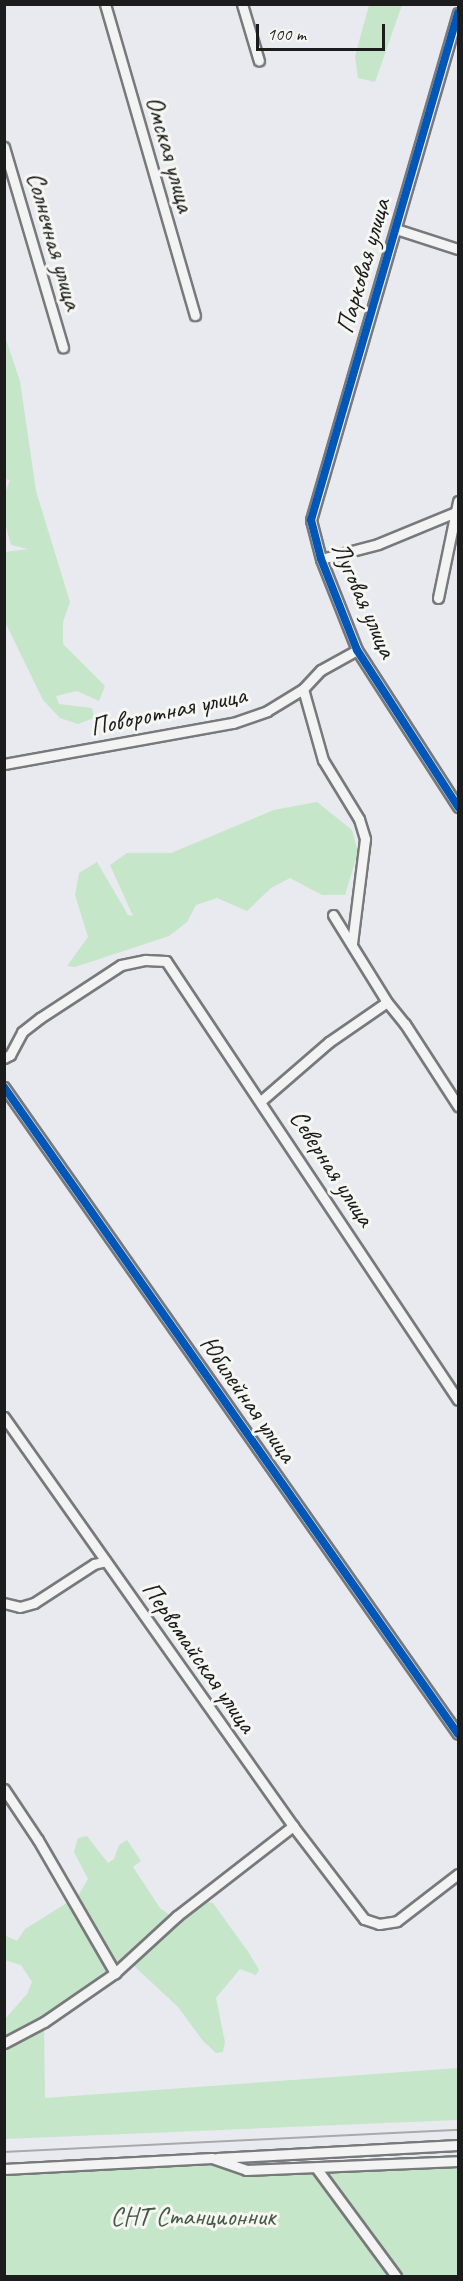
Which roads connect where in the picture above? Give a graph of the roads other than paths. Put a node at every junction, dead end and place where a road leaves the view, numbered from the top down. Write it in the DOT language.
graph roads {
  1 [pos="105,4"];
  2 [pos="242,4"];
  3 [pos="459,13"];
  4 [pos="259,61"];
  5 [pos="4,147"];
  6 [pos="396,229"];
  7 [pos="459,249"];
  8 [pos="195,315"];
  9 [pos="63,347"];
  10 [pos="458,508"];
  11 [pos="311,530"];
  12 [pos="321,559"];
  13 [pos="438,598"];
  14 [pos="357,650"];
  15 [pos="303,689"];
  16 [pos="4,764"];
  17 [pos="459,807"];
  18 [pos="333,915"];
  19 [pos="352,944"];
  20 [pos="387,1002"];
  21 [pos="4,1058"];
  22 [pos="4,1087"];
  23 [pos="262,1100"];
  24 [pos="459,1106"];
  25 [pos="459,1400"];
  26 [pos="4,1417"];
  27 [pos="106,1561"];
  28 [pos="4,1603"];
  29 [pos="459,1734"];
  30 [pos="4,1789"];
  31 [pos="293,1826"];
  32 [pos="459,1874"];
  33 [pos="115,1973"];
  34 [pos="4,2043"];
  35 [pos="459,2145"];
  36 [pos="212,2158"];
  37 [pos="459,2161"];
  38 [pos="4,2169"];
  39 [pos="317,2169"];
  40 [pos="396,2277"];
  1 -- 8 [label="street, Омская улица"];
  2 -- 4 [label="street"];
  3 -- 6 [label="street, Парковая улица"];
  5 -- 9 [label="street, Солнечная улица"];
  6 -- 7 [label="street"];
  6 -- 11 [label="street, Парковая улица"];
  10 -- 12 [label="street"];
  10 -- 13 [label="street"];
  11 -- 12 [label="street, Луговая улица"];
  12 -- 14 [label="street, Луговая улица"];
  14 -- 15 [label="street, Поворотная улица"];
  14 -- 17 [label="street, Луговая улица"];
  15 -- 16 [label="street, Поворотная улица"];
  15 -- 19 [label="street"];
  18 -- 19 [label="street"];
  19 -- 20 [label="street"];
  20 -- 23 [label="street"];
  20 -- 24 [label="street"];
  21 -- 23 [label="street, Северная улица"];
  22 -- 29 [label="street, Юбилейная улица"];
  23 -- 25 [label="street, Северная улица"];
  26 -- 27 [label="street, Первомайская улица"];
  27 -- 28 [label="street"];
  27 -- 31 [label="street, Первомайская улица"];
  30 -- 33 [label="street"];
  31 -- 32 [label="street, Первомайская улица"];
  31 -- 33 [label="street"];
  33 -- 34 [label="street"];
  35 -- 36 [label="street"];
  36 -- 38 [label="street"];
  36 -- 39 [label="street"];
  37 -- 39 [label="street"];
  39 -- 40 [label="street"];
}
